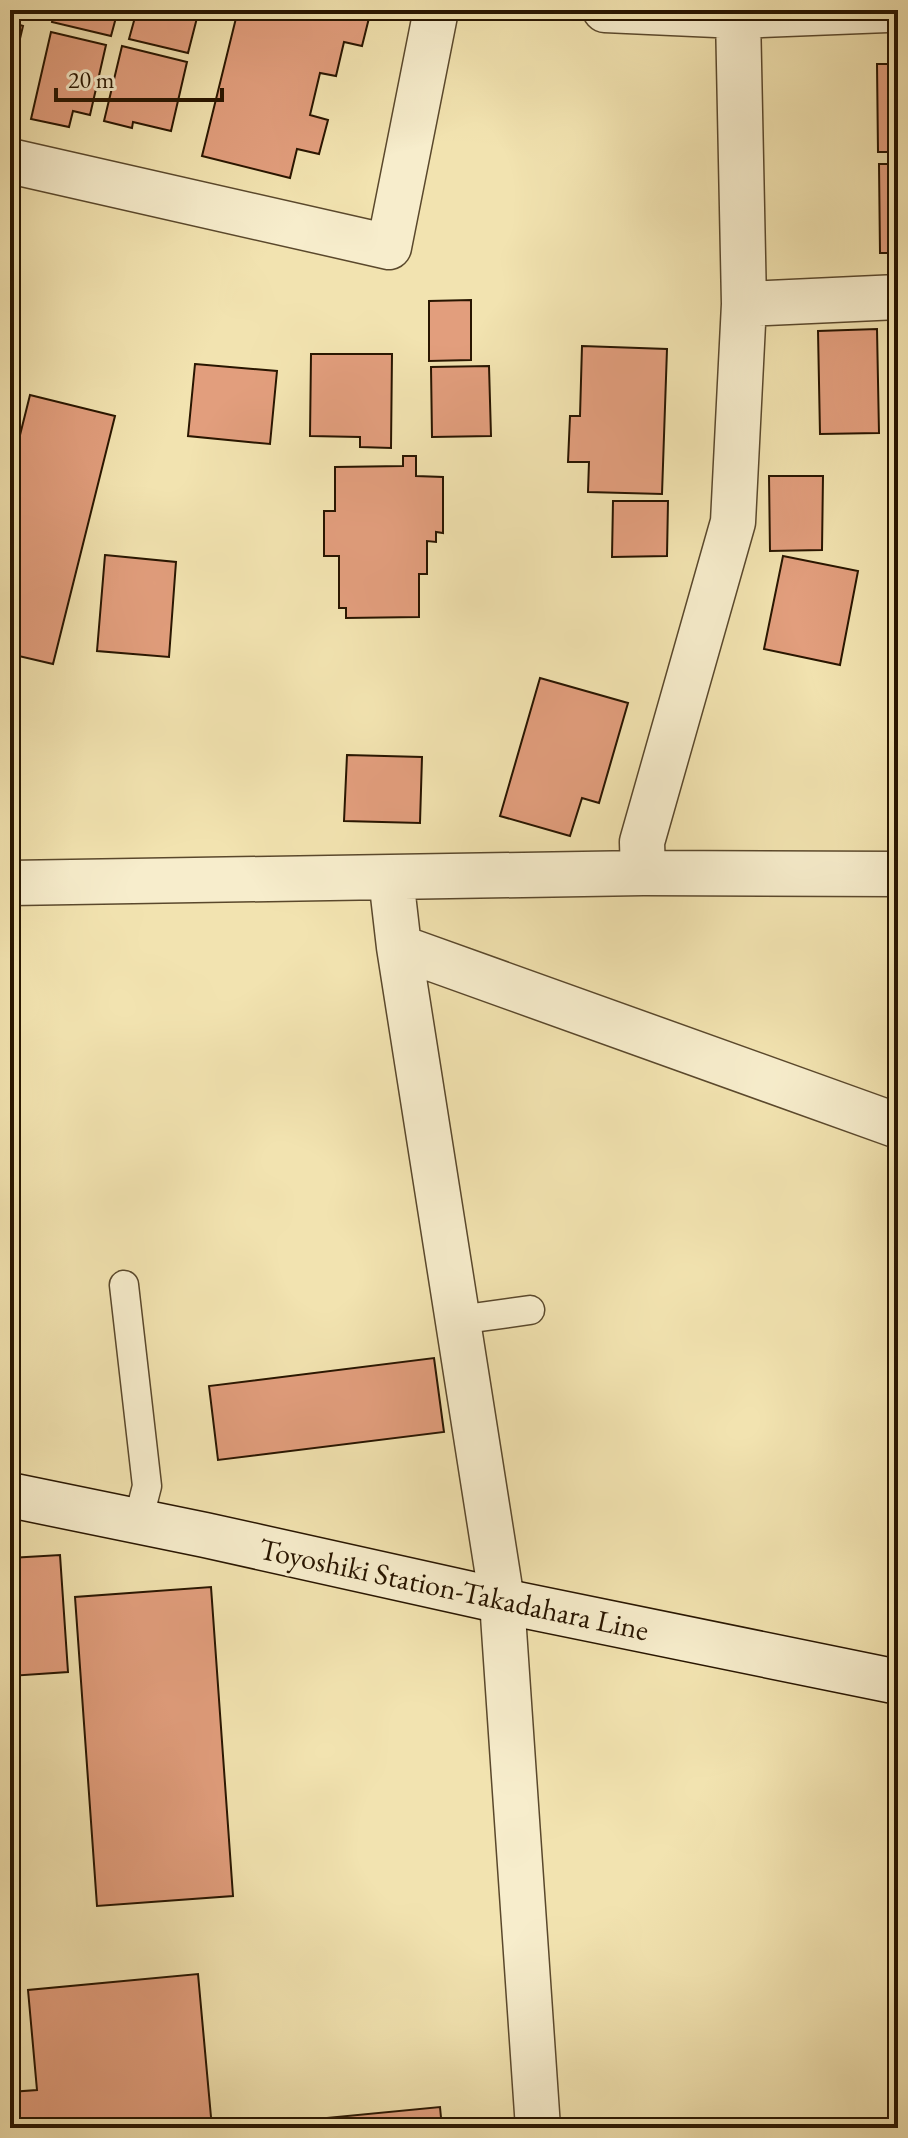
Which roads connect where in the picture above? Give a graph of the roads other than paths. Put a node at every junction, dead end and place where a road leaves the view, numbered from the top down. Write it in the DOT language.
graph roads {
  1 [pos="436,10"];
  2 [pos="605,10"];
  3 [pos="887,10"];
  4 [pos="738,16"];
  5 [pos="10,161"];
  6 [pos="898,297"];
  7 [pos="744,304"];
  8 [pos="643,873"];
  9 [pos="898,874"];
  10 [pos="391,878"];
  11 [pos="10,883"];
  12 [pos="399,947"];
  13 [pos="898,1126"];
  14 [pos="124,1285"];
  15 [pos="530,1310"];
  16 [pos="458,1320"];
  17 [pos="10,1495"];
  18 [pos="138,1521"];
  19 [pos="502,1601"];
  20 [pos="898,1682"];
  21 [pos="538,2128"];
  1 -- 5 [label="street"];
  2 -- 4 [label="street"];
  3 -- 4 [label="street"];
  4 -- 7 [label="street"];
  6 -- 7 [label="street"];
  7 -- 8 [label="street"];
  8 -- 9 [label="street"];
  8 -- 10 [label="street"];
  10 -- 11 [label="street"];
  10 -- 12 [label="street"];
  12 -- 13 [label="street"];
  12 -- 16 [label="street"];
  14 -- 18 [label="lane"];
  15 -- 16 [label="lane"];
  16 -- 19 [label="street"];
  17 -- 18 [label="street, Toyoshiki Station-Takadahara Line"];
  18 -- 19 [label="street, Toyoshiki Station-Takadahara Line"];
  19 -- 20 [label="street, Toyoshiki Station-Takadahara Line"];
  19 -- 21 [label="street"];
}
